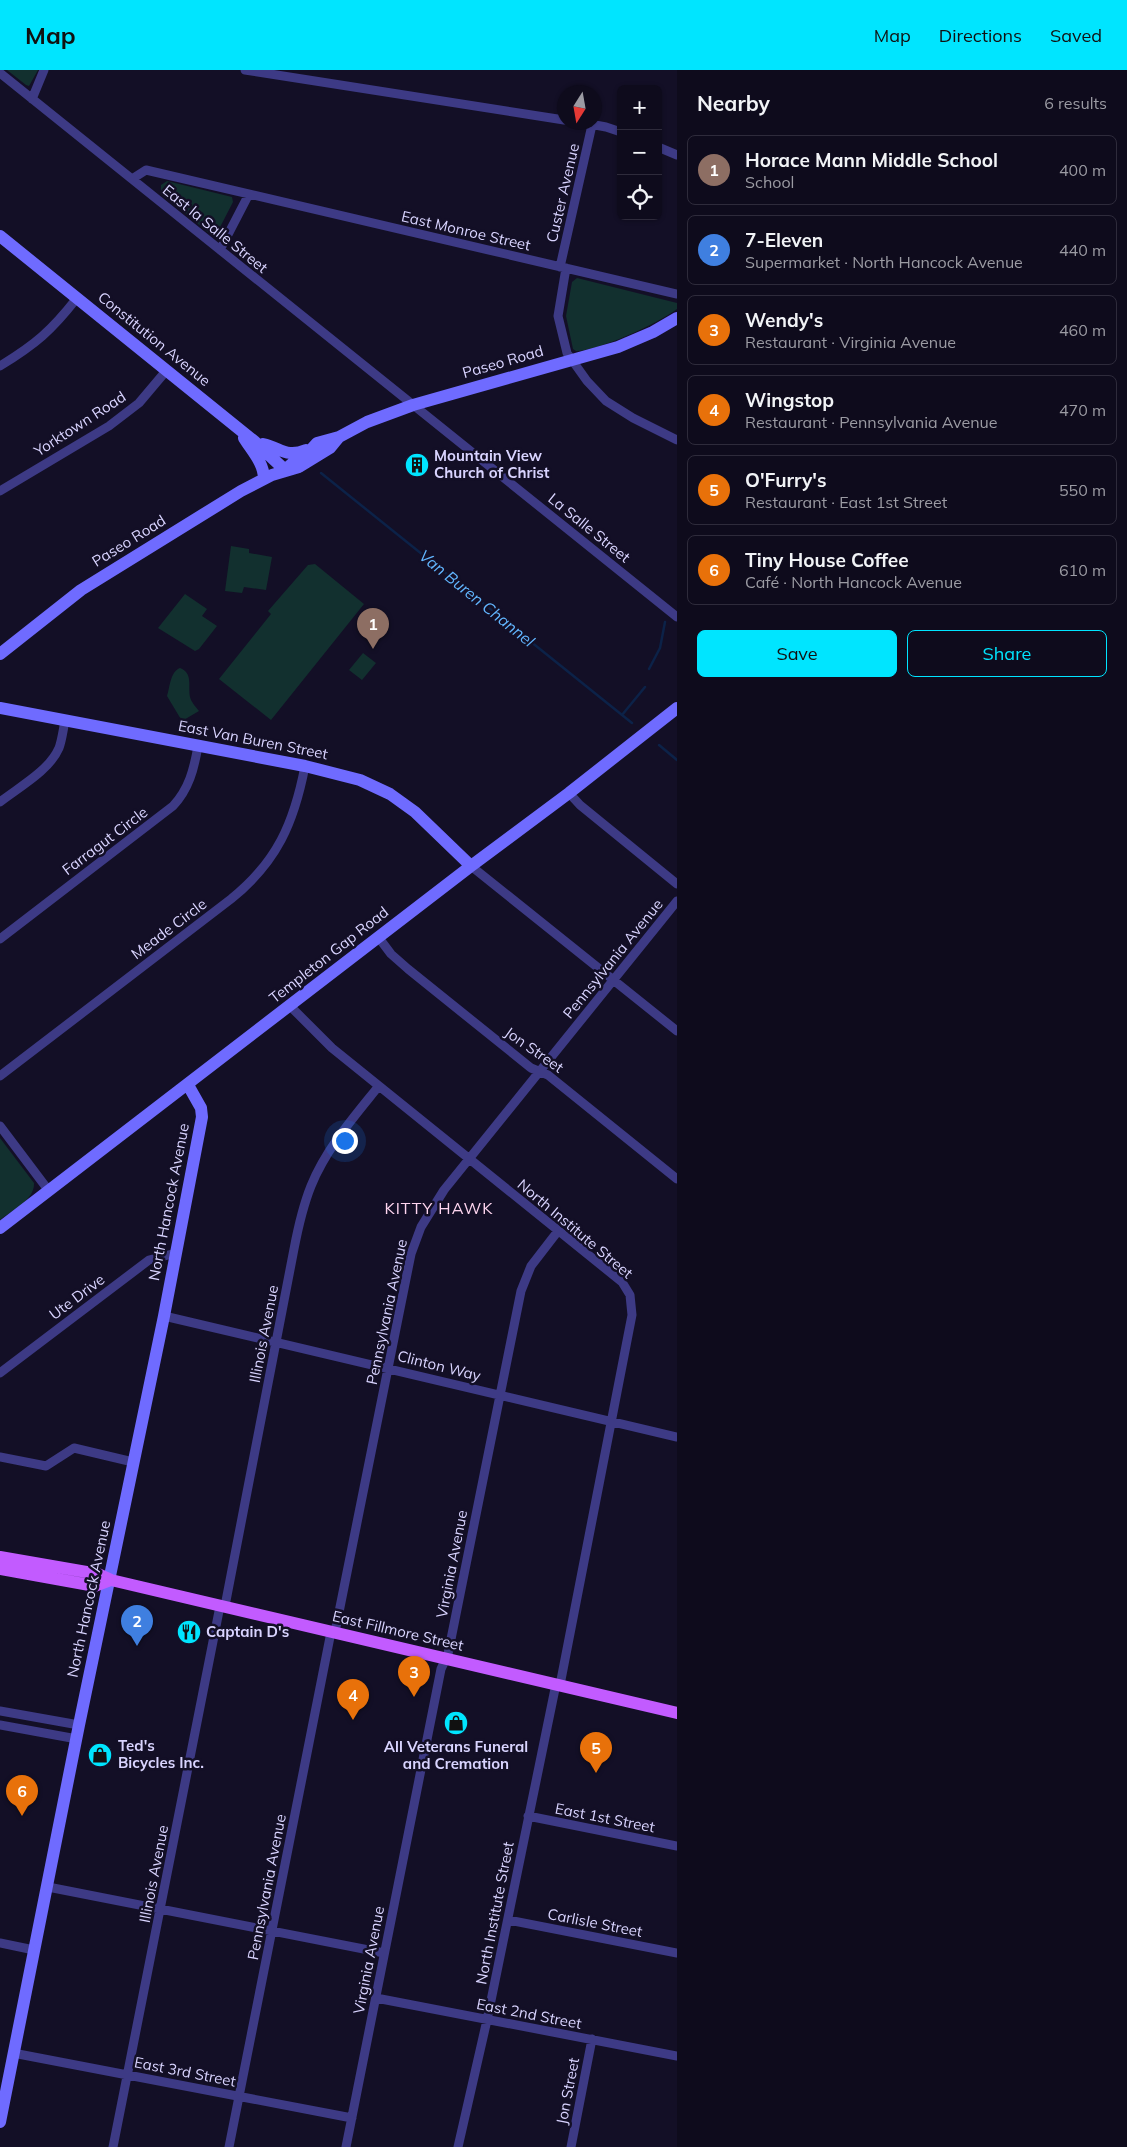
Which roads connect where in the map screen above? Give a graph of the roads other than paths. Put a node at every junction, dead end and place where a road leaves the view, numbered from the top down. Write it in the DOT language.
graph roads {
  1 [pos="44,70"];
  2 [pos="245,70"];
  3 [pos="0,73"];
  4 [pos="32,99"];
  5 [pos="557,119"];
  6 [pos="602,127"];
  7 [pos="591,130"];
  8 [pos="617,131"];
  9 [pos="662,149"];
  10 [pos="677,155"];
  11 [pos="132,179"];
  12 [pos="249,194"];
  13 [pos="0,236"];
  14 [pos="220,250"];
  15 [pos="563,268"];
  16 [pos="677,294"];
  17 [pos="77,298"];
  18 [pos="677,318"];
  19 [pos="572,359"];
  20 [pos="0,366"];
  21 [pos="166,370"];
  22 [pos="413,405"];
  23 [pos="239,429"];
  24 [pos="338,437"];
  25 [pos="677,440"];
  26 [pos="254,441"];
  27 [pos="318,443"];
  28 [pos="285,470"];
  29 [pos="264,479"];
  30 [pos="0,491"];
  31 [pos="677,617"];
  32 [pos="0,654"];
  33 [pos="0,708"];
  34 [pos="677,708"];
  35 [pos="65,721"];
  36 [pos="198,746"];
  37 [pos="305,766"];
  38 [pos="569,794"];
  39 [pos="0,802"];
  40 [pos="471,866"];
  41 [pos="677,884"];
  42 [pos="677,901"];
  43 [pos="379,938"];
  44 [pos="0,939"];
  45 [pos="613,980"];
  46 [pos="290,1006"];
  47 [pos="677,1031"];
  48 [pos="539,1071"];
  49 [pos="0,1076"];
  50 [pos="188,1085"];
  51 [pos="378,1087"];
  52 [pos="0,1126"];
  53 [pos="469,1159"];
  54 [pos="677,1179"];
  55 [pos="48,1190"];
  56 [pos="0,1228"];
  57 [pos="558,1231"];
  58 [pos="176,1253"];
  59 [pos="164,1316"];
  60 [pos="277,1342"];
  61 [pos="389,1368"];
  62 [pos="0,1373"];
  63 [pos="500,1395"];
  64 [pos="612,1422"];
  65 [pos="677,1437"];
  66 [pos="0,1457"];
  67 [pos="134,1462"];
  68 [pos="0,1557"];
  69 [pos="0,1569"];
  70 [pos="111,1580"];
  71 [pos="223,1606"];
  72 [pos="333,1632"];
  73 [pos="446,1660"];
  74 [pos="558,1685"];
  75 [pos="0,1710"];
  76 [pos="677,1713"];
  77 [pos="0,1725"];
  78 [pos="79,1725"];
  79 [pos="76,1739"];
  80 [pos="528,1816"];
  81 [pos="677,1846"];
  82 [pos="48,1887"];
  83 [pos="161,1909"];
  84 [pos="508,1920"];
  85 [pos="272,1930"];
  86 [pos="0,1943"];
  87 [pos="34,1950"];
  88 [pos="384,1953"];
  89 [pos="677,1953"];
  90 [pos="376,1998"];
  91 [pos="487,2020"];
  92 [pos="592,2039"];
  93 [pos="13,2053"];
  94 [pos="677,2056"];
  95 [pos="128,2074"];
  96 [pos="239,2096"];
  97 [pos="352,2118"];
  98 [pos="0,2122"];
  99 [pos="113,2147"];
  100 [pos="229,2147"];
  101 [pos="346,2147"];
  102 [pos="458,2147"];
  103 [pos="571,2147"];
  1 -- 4 [label="street"];
  2 -- 5 [label="street"];
  3 -- 4 [label="street, East la Salle Street"];
  4 -- 11 [label="street, East la Salle Street"];
  6 -- 8 [label="street"];
  7 -- 15 [label="street, Custer Avenue"];
  9 -- 10 [label="street"];
  11 -- 12 [label="street, East Monroe Street"];
  11 -- 14 [label="street, East la Salle Street"];
  12 -- 14 [label="street"];
  12 -- 15 [label="street, East Monroe Street"];
  13 -- 17 [label="street, Constitution Avenue"];
  14 -- 22 [label="street, East la Salle Street"];
  15 -- 16 [label="street, East Monroe Street"];
  15 -- 19 [label="street, Custer Avenue"];
  17 -- 20 [label="street"];
  17 -- 21 [label="street, Constitution Avenue"];
  18 -- 19 [label="street, Paseo Road"];
  19 -- 22 [label="street, Paseo Road"];
  19 -- 25 [label="street, Custer Avenue"];
  21 -- 23 [label="street, Constitution Avenue"];
  21 -- 30 [label="street, Yorktown Road"];
  22 -- 24 [label="street, Paseo Road"];
  22 -- 31 [label="street, La Salle Street"];
  23 -- 26 [label="street, Constitution Avenue"];
  23 -- 29 [label="street"];
  24 -- 27 [label="street, Paseo Road"];
  24 -- 28 [label="street, Paseo Road"];
  26 -- 27 [label="street"];
  26 -- 28 [label="street, Constitution Avenue"];
  27 -- 28 [label="street, Paseo Road"];
  28 -- 29 [label="street, Paseo Road"];
  29 -- 32 [label="street, Paseo Road"];
  33 -- 35 [label="street, East Van Buren Street"];
  34 -- 38 [label="street, Templeton Gap Road"];
  35 -- 36 [label="street, East Van Buren Street"];
  35 -- 39 [label="street"];
  36 -- 37 [label="street, East Van Buren Street"];
  36 -- 44 [label="street, Farragut Circle"];
  37 -- 40 [label="street, East Van Buren Street"];
  37 -- 49 [label="street, Meade Circle"];
  38 -- 40 [label="street, Templeton Gap Road"];
  38 -- 41 [label="street"];
  40 -- 43 [label="street, Templeton Gap Road"];
  40 -- 45 [label="street"];
  42 -- 45 [label="street, Pennsylvania Avenue"];
  43 -- 46 [label="street, Templeton Gap Road"];
  43 -- 48 [label="street, Jon Street"];
  45 -- 47 [label="street"];
  45 -- 48 [label="street, Pennsylvania Avenue"];
  46 -- 50 [label="street, Templeton Gap Road"];
  46 -- 51 [label="street, North Institute Street"];
  48 -- 53 [label="street, Pennsylvania Avenue"];
  48 -- 54 [label="street, Jon Street"];
  50 -- 55 [label="street, Templeton Gap Road"];
  50 -- 58 [label="street, North Hancock Avenue"];
  51 -- 53 [label="street, North Institute Street"];
  51 -- 60 [label="street, Illinois Avenue"];
  52 -- 55 [label="street"];
  53 -- 57 [label="street, North Institute Street"];
  53 -- 61 [label="street, Pennsylvania Avenue"];
  55 -- 56 [label="street, Templeton Gap Road"];
  57 -- 63 [label="street, Virginia Avenue"];
  57 -- 64 [label="street, North Institute Street"];
  58 -- 59 [label="street, North Hancock Avenue"];
  58 -- 62 [label="street, Ute Drive"];
  59 -- 60 [label="street, Clinton Way"];
  59 -- 67 [label="street, North Hancock Avenue"];
  60 -- 61 [label="street, Clinton Way"];
  60 -- 71 [label="street, Illinois Avenue"];
  61 -- 63 [label="street, Clinton Way"];
  61 -- 72 [label="street, Pennsylvania Avenue"];
  63 -- 64 [label="street, Clinton Way"];
  63 -- 73 [label="street, Virginia Avenue"];
  64 -- 65 [label="street, Clinton Way"];
  64 -- 74 [label="street, North Institute Street"];
  66 -- 67 [label="street"];
  67 -- 70 [label="street, North Hancock Avenue"];
  68 -- 70 [label="main road, East Fillmore Street"];
  69 -- 70 [label="main road, East Fillmore Street"];
  70 -- 71 [label="main road, East Fillmore Street"];
  70 -- 78 [label="street, North Hancock Avenue"];
  71 -- 72 [label="main road, East Fillmore Street"];
  71 -- 83 [label="street, Illinois Avenue"];
  72 -- 73 [label="main road, East Fillmore Street"];
  72 -- 85 [label="street, Pennsylvania Avenue"];
  73 -- 74 [label="main road, East Fillmore Street"];
  73 -- 88 [label="street, Virginia Avenue"];
  74 -- 76 [label="main road, East Fillmore Street"];
  74 -- 80 [label="street, North Institute Street"];
  75 -- 78 [label="street"];
  77 -- 79 [label="street"];
  78 -- 79 [label="street, North Hancock Avenue"];
  79 -- 82 [label="street, North Hancock Avenue"];
  80 -- 81 [label="street, East 1st Street"];
  80 -- 84 [label="street, North Institute Street"];
  82 -- 83 [label="street"];
  82 -- 87 [label="street, North Hancock Avenue"];
  83 -- 85 [label="street"];
  83 -- 95 [label="street, Illinois Avenue"];
  84 -- 89 [label="street, Carlisle Street"];
  84 -- 91 [label="street, North Institute Street"];
  85 -- 88 [label="street"];
  85 -- 96 [label="street, Pennsylvania Avenue"];
  86 -- 87 [label="street"];
  87 -- 93 [label="street, North Hancock Avenue"];
  88 -- 90 [label="street, Virginia Avenue"];
  90 -- 91 [label="street, East 2nd Street"];
  90 -- 97 [label="street, Virginia Avenue"];
  91 -- 92 [label="street, East 2nd Street"];
  91 -- 102 [label="street, North Institute Street"];
  92 -- 94 [label="street, East 2nd Street"];
  92 -- 103 [label="street, Jon Street"];
  93 -- 95 [label="street, East 3rd Street"];
  93 -- 98 [label="street, North Hancock Avenue"];
  95 -- 96 [label="street, East 3rd Street"];
  95 -- 99 [label="street, Illinois Avenue"];
  96 -- 97 [label="street, East 3rd Street"];
  96 -- 100 [label="street, Pennsylvania Avenue"];
  97 -- 101 [label="street, Virginia Avenue"];
}
